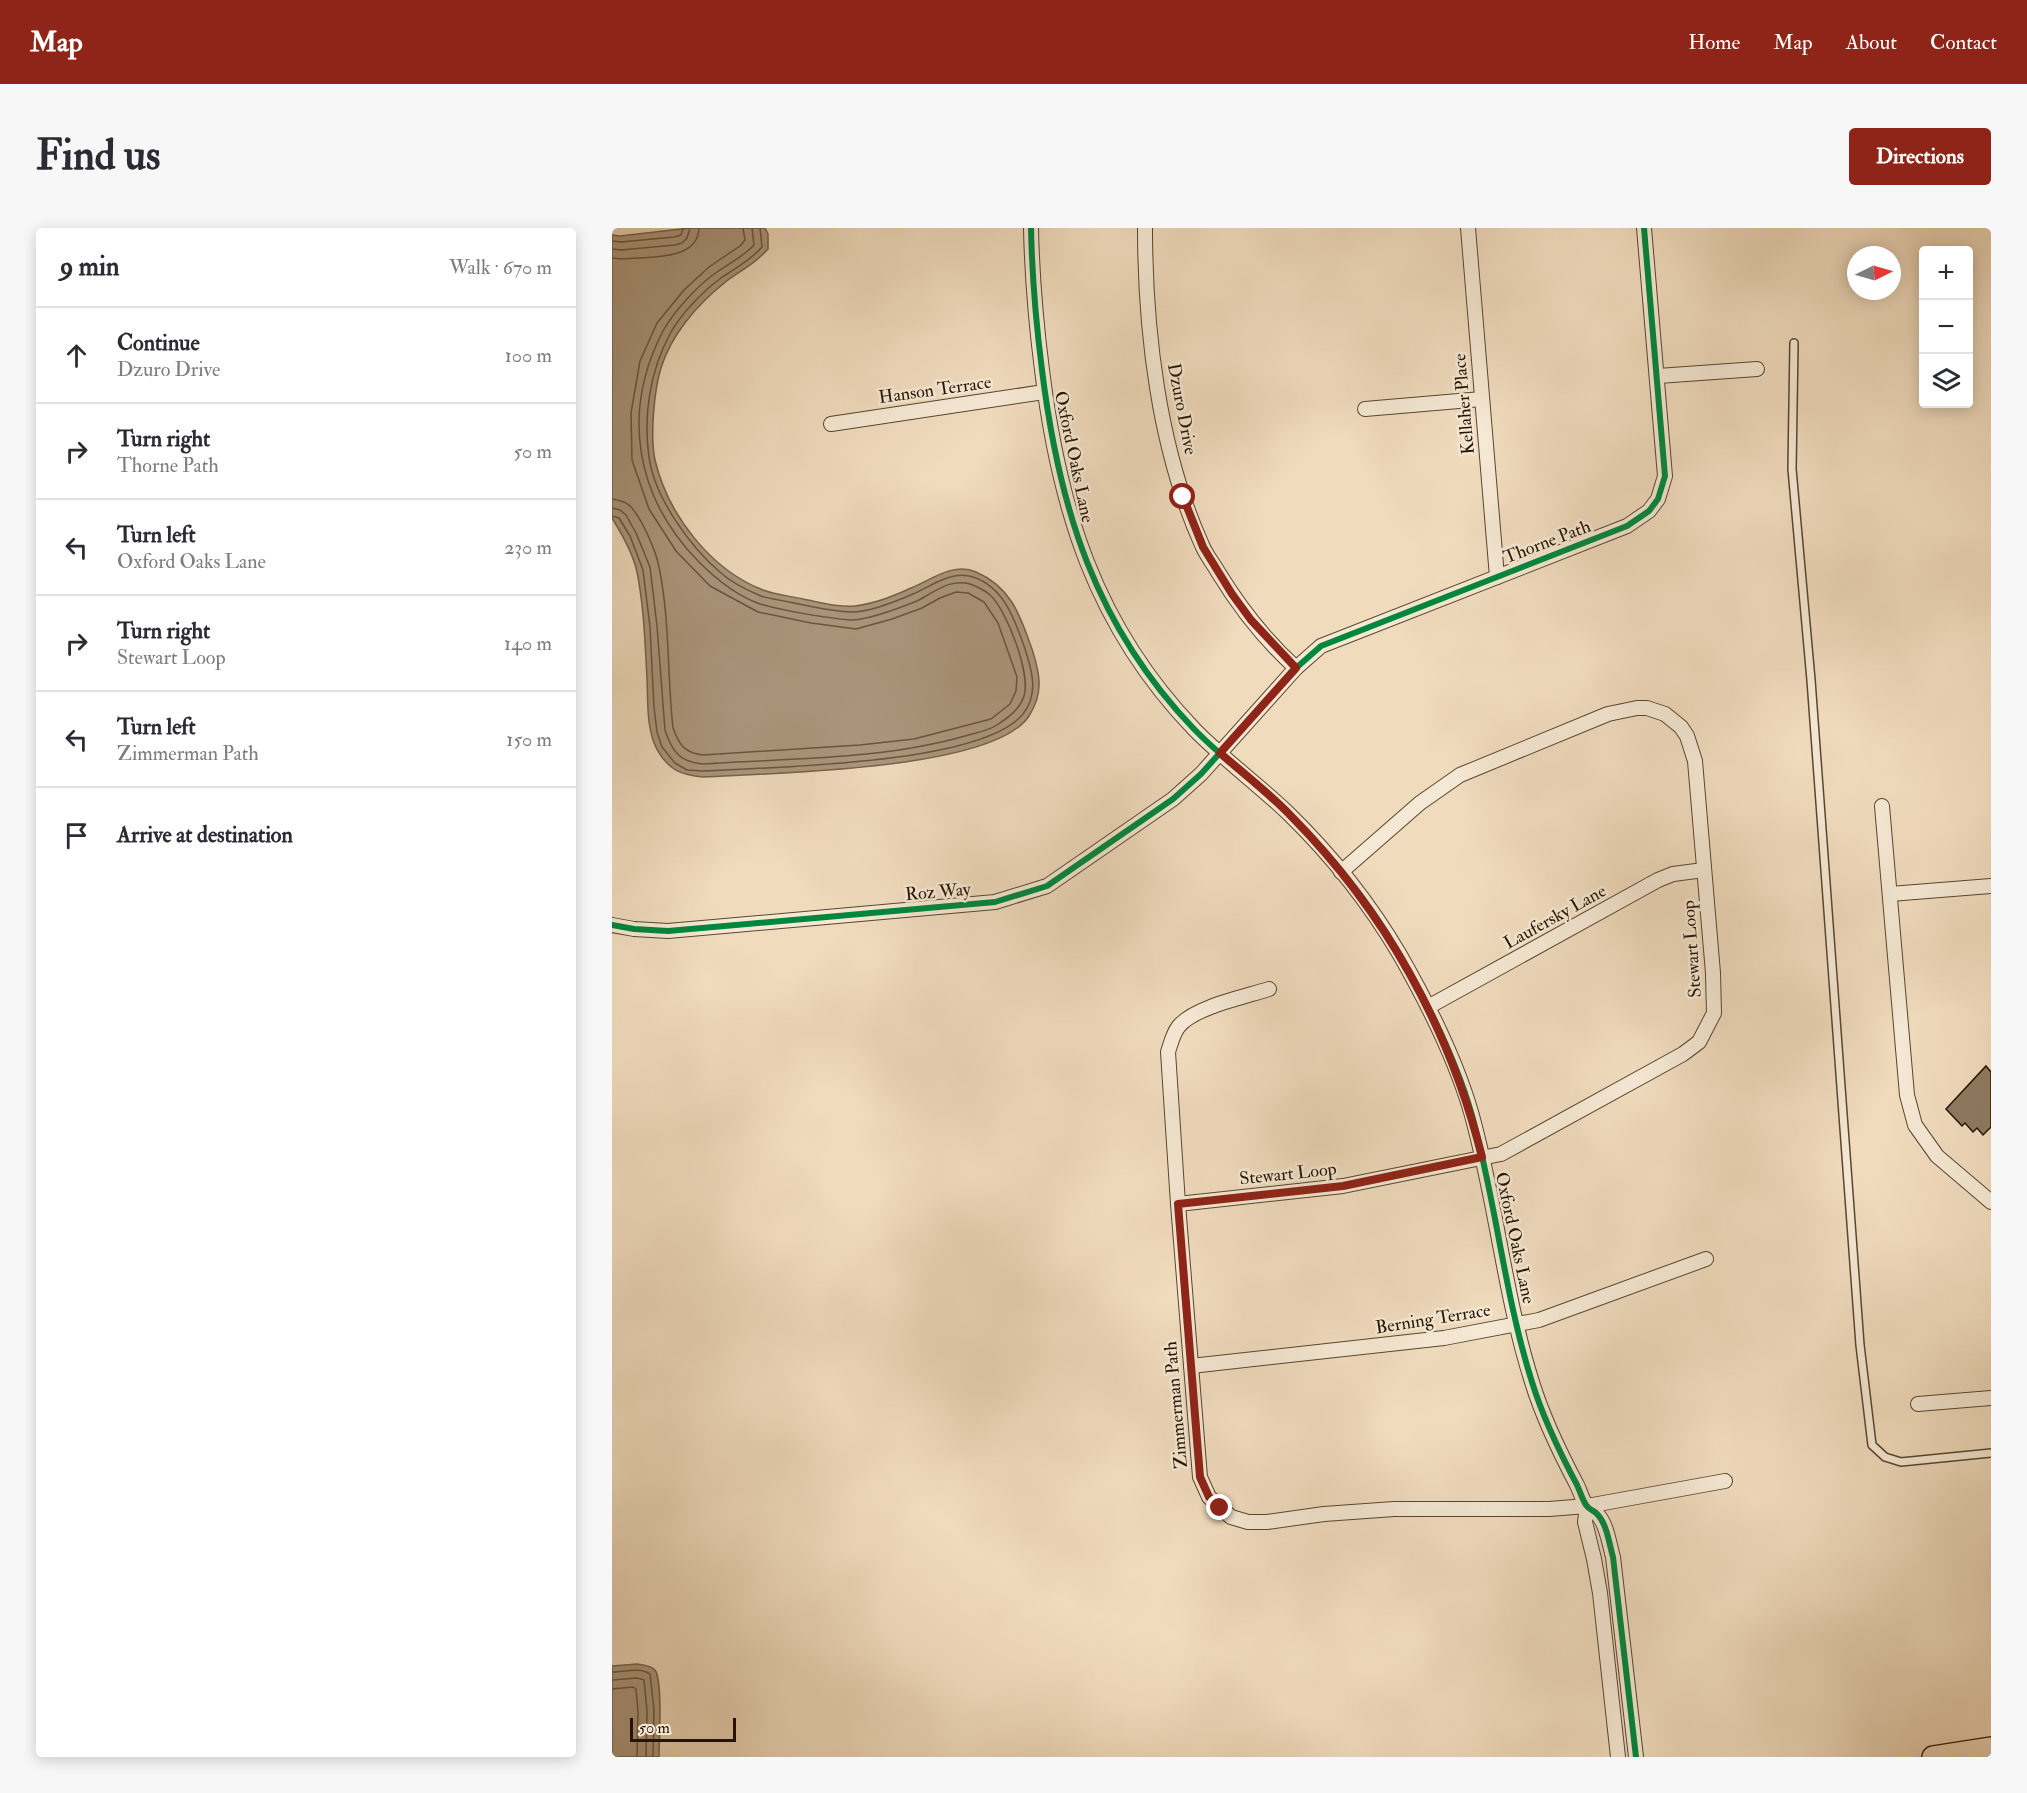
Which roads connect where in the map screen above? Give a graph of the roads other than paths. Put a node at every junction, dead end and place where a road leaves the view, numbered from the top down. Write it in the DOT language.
graph roads {
  1 [pos="1031,228"];
  2 [pos="1145,228"];
  3 [pos="1468,228"];
  4 [pos="1644,228"];
  5 [pos="1794,343"];
  6 [pos="1757,369"];
  7 [pos="1658,376"];
  8 [pos="1044,392"];
  9 [pos="1482,399"];
  10 [pos="1365,409"];
  11 [pos="831,424"];
  12 [pos="1497,577"];
  13 [pos="1296,668"];
  14 [pos="1220,753"];
  15 [pos="1882,806"];
  16 [pos="1704,870"];
  17 [pos="1341,872"];
  18 [pos="1991,886"];
  19 [pos="1890,894"];
  20 [pos="612,925"];
  21 [pos="1269,989"];
  22 [pos="1428,1007"];
  23 [pos="1482,1157"];
  24 [pos="1991,1202"];
  25 [pos="1178,1204"];
  26 [pos="1706,1259"];
  27 [pos="1517,1324"];
  28 [pos="1191,1366"];
  29 [pos="1991,1398"];
  30 [pos="1918,1404"];
  31 [pos="1991,1453"];
  32 [pos="1725,1481"];
  33 [pos="1587,1506"];
  34 [pos="1623,1629"];
  35 [pos="1605,1632"];
  36 [pos="1991,1748"];
  37 [pos="1618,1757"];
  38 [pos="1636,1757"];
  39 [pos="1933,1757"];
  1 -- 8 [label="street, Oxford Oaks Lane"];
  2 -- 13 [label="street, Dzuro Drive"];
  3 -- 9 [label="street, Kellaher Place"];
  4 -- 7 [label="street, Thorne Path"];
  5 -- 31 [label="lane"];
  6 -- 7 [label="street"];
  7 -- 12 [label="street, Thorne Path"];
  8 -- 11 [label="street, Hanson Terrace"];
  8 -- 14 [label="street, Oxford Oaks Lane"];
  9 -- 10 [label="street"];
  9 -- 12 [label="street, Kellaher Place"];
  12 -- 13 [label="street, Thorne Path"];
  13 -- 14 [label="street, Thorne Path"];
  14 -- 17 [label="street, Oxford Oaks Lane"];
  14 -- 20 [label="street, Roz Way"];
  15 -- 19 [label="street"];
  16 -- 17 [label="street, Stewart Loop"];
  16 -- 22 [label="street, Laufersky Lane"];
  16 -- 23 [label="street, Stewart Loop"];
  17 -- 22 [label="street, Oxford Oaks Lane"];
  18 -- 19 [label="street"];
  19 -- 24 [label="street"];
  21 -- 25 [label="street, Zimmerman Path"];
  22 -- 23 [label="street, Oxford Oaks Lane"];
  23 -- 25 [label="street, Stewart Loop"];
  23 -- 27 [label="street, Oxford Oaks Lane"];
  25 -- 28 [label="street, Zimmerman Path"];
  26 -- 27 [label="street, Berning Terrace"];
  27 -- 28 [label="street, Berning Terrace"];
  27 -- 33 [label="street, Oxford Oaks Lane"];
  28 -- 33 [label="street, Zimmerman Path"];
  29 -- 30 [label="street"];
  32 -- 33 [label="street, Zimmerman Path"];
  33 -- 34 [label="street, Oxford Oaks Lane"];
  33 -- 35 [label="street, Oxford Oaks Lane"];
  34 -- 35 [label="street"];
  34 -- 38 [label="street, Oxford Oaks Lane"];
  35 -- 37 [label="street, Oxford Oaks Lane"];
  36 -- 39 [label="main road"];
}
